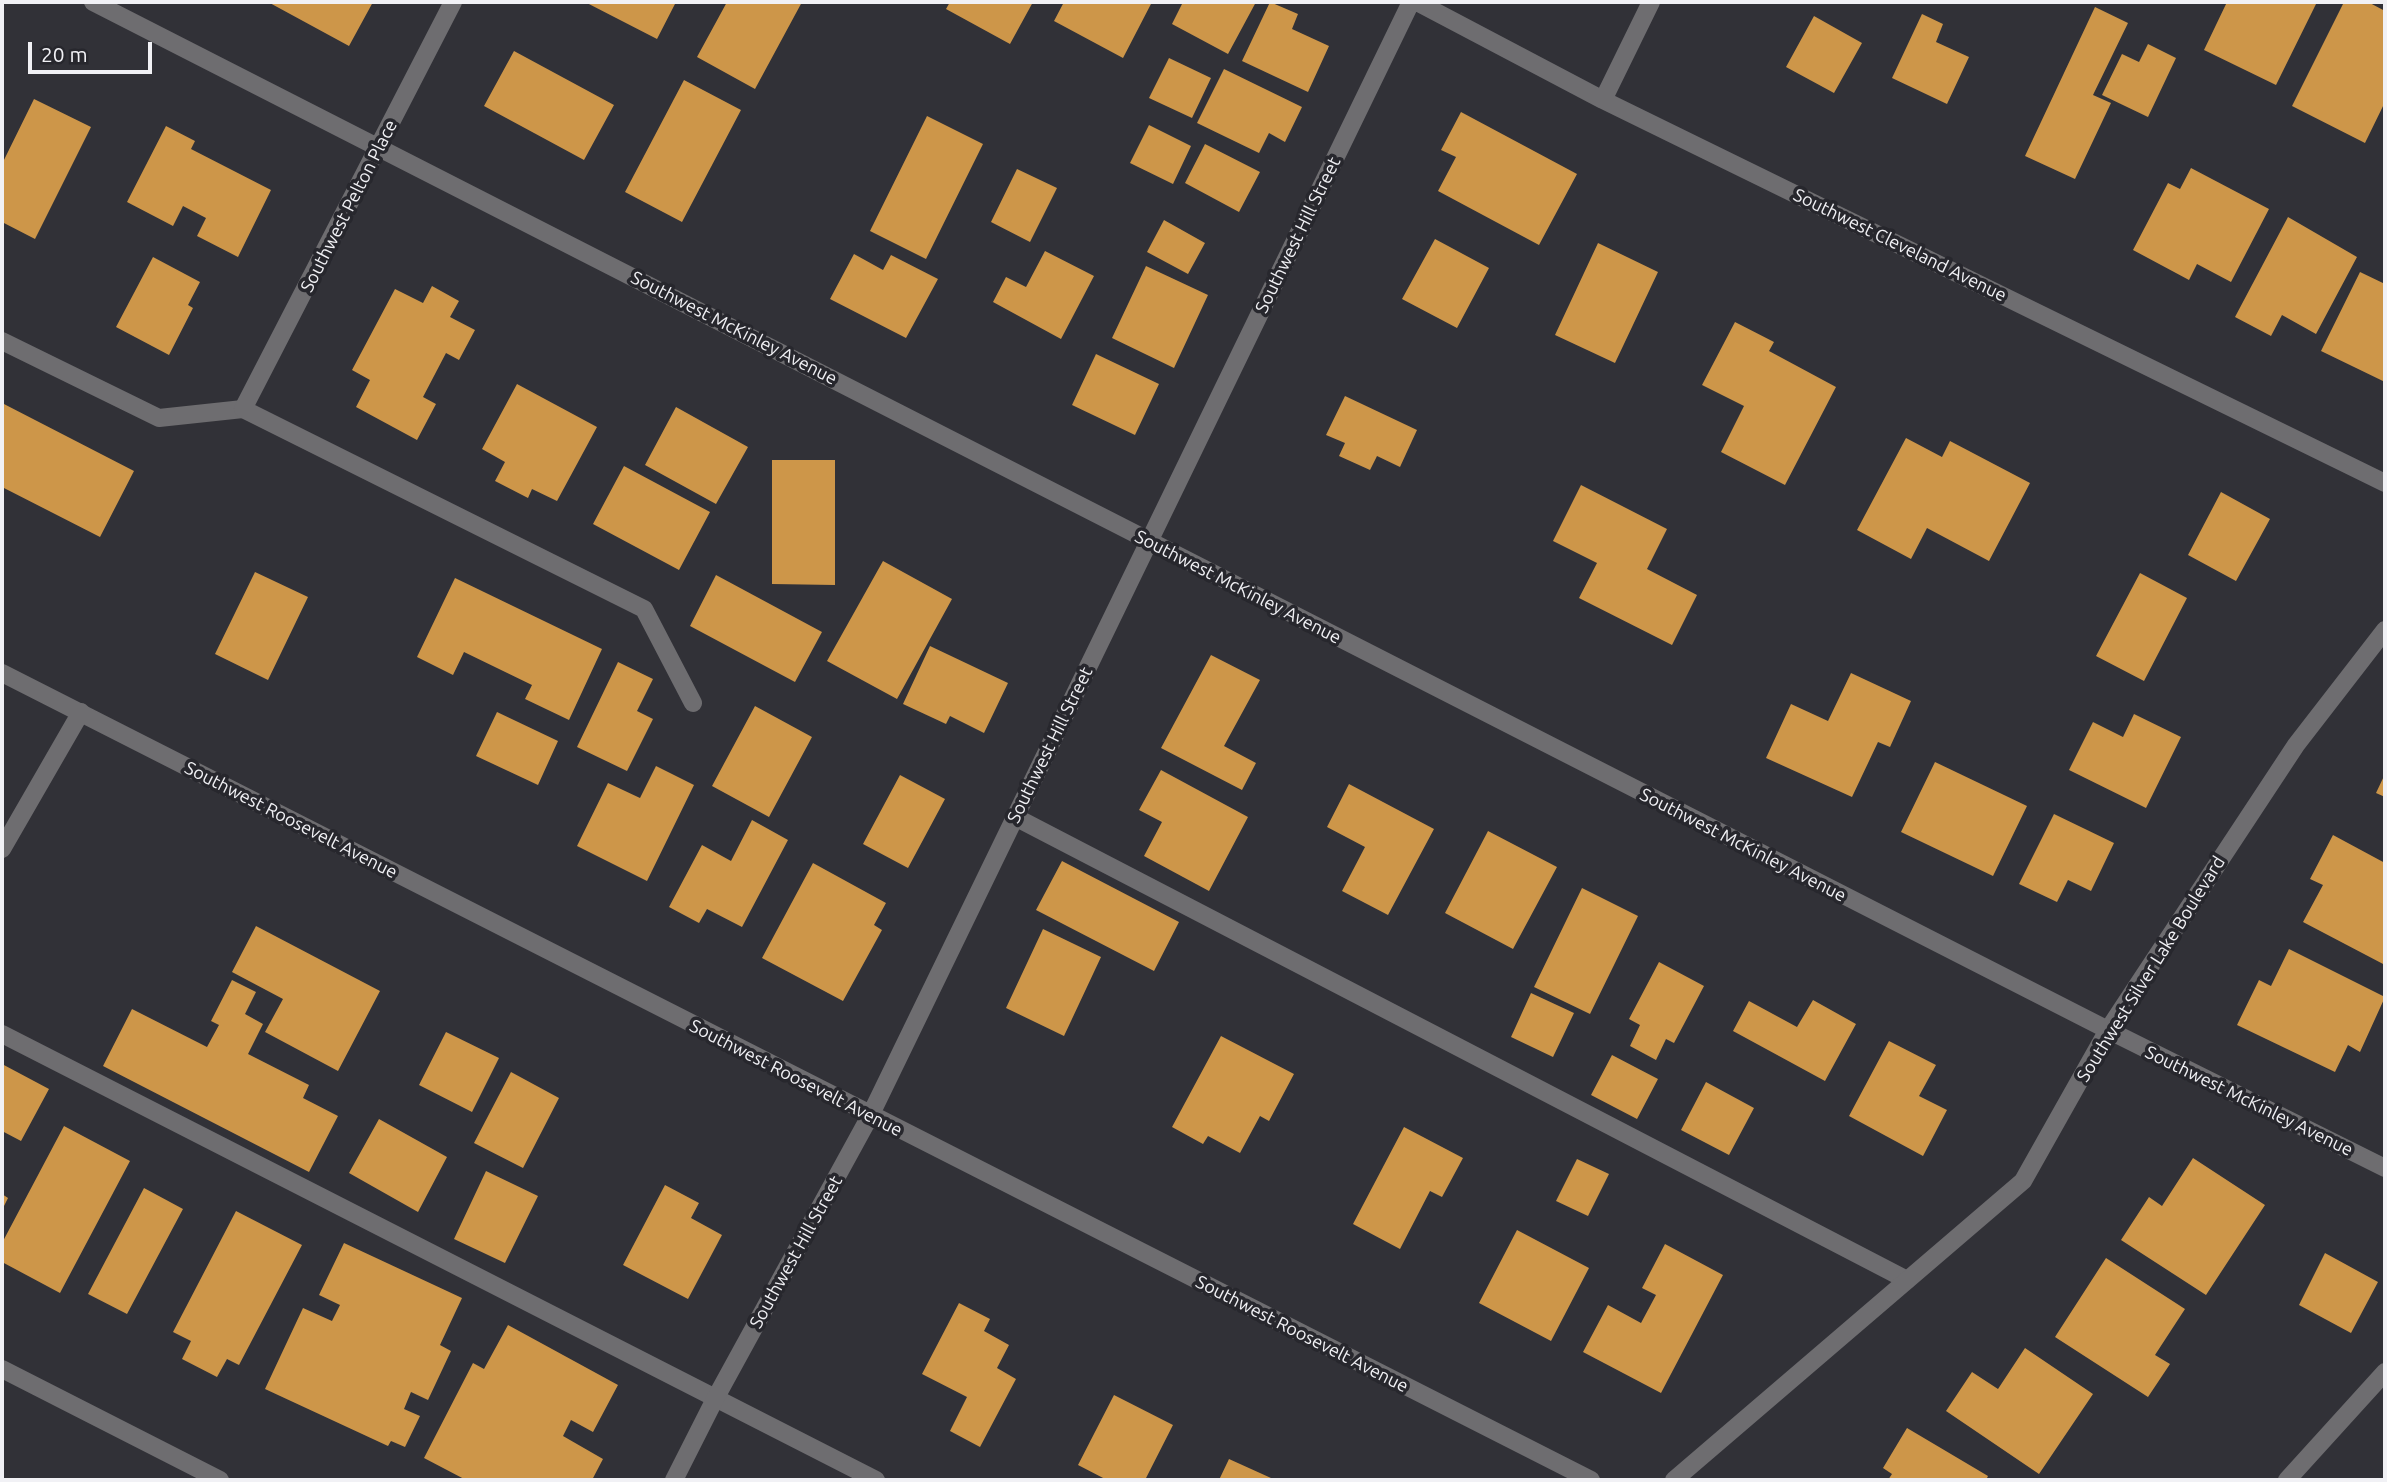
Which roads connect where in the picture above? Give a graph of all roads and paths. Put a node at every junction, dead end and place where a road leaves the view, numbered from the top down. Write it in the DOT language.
graph roads {
  1 [pos="93,2"];
  2 [pos="453,2"];
  3 [pos="1411,2"];
  4 [pos="1417,2"];
  5 [pos="1651,2"];
  6 [pos="1603,100"];
  7 [pos="379,149"];
  8 [pos="2,341"];
  9 [pos="243,409"];
  10 [pos="2385,483"];
  11 [pos="1149,542"];
  12 [pos="2385,630"];
  13 [pos="2,673"];
  14 [pos="692,703"];
  15 [pos="81,712"];
  16 [pos="1015,817"];
  17 [pos="2,849"];
  18 [pos="2108,1031"];
  19 [pos="2,1034"];
  20 [pos="870,1116"];
  21 [pos="2385,1168"];
  22 [pos="1907,1280"];
  23 [pos="2,1369"];
  24 [pos="2385,1372"];
  25 [pos="715,1399"];
  26 [pos="220,1480"];
  27 [pos="674,1480"];
  28 [pos="876,1480"];
  29 [pos="1591,1480"];
  30 [pos="1674,1480"];
  31 [pos="2287,1480"];
  1 -- 7 [label="street, Southwest McKinley Avenue"];
  2 -- 7 [label="street, Southwest Pelton Place"];
  3 -- 11 [label="street, Southwest Hill Street"];
  4 -- 6 [label="street, Southwest Cleveland Avenue"];
  5 -- 6 [label="street"];
  6 -- 10 [label="street, Southwest Cleveland Avenue"];
  7 -- 9 [label="street, Southwest Pelton Place"];
  7 -- 11 [label="street, Southwest McKinley Avenue"];
  8 -- 9 [label="street"];
  9 -- 14 [label="street"];
  11 -- 16 [label="street, Southwest Hill Street"];
  11 -- 18 [label="street, Southwest McKinley Avenue"];
  12 -- 18 [label="street, Southwest Silver Lake Boulevard"];
  13 -- 15 [label="street, Southwest Roosevelt Avenue"];
  15 -- 17 [label="street"];
  15 -- 20 [label="street, Southwest Roosevelt Avenue"];
  16 -- 20 [label="street, Southwest Hill Street"];
  16 -- 22 [label="street"];
  18 -- 21 [label="street, Southwest McKinley Avenue"];
  18 -- 22 [label="street, Southwest Silver Lake Boulevard"];
  19 -- 25 [label="street"];
  20 -- 25 [label="street, Southwest Hill Street"];
  20 -- 29 [label="street, Southwest Roosevelt Avenue"];
  22 -- 30 [label="street, Southwest Silver Lake Boulevard"];
  23 -- 26 [label="street"];
  24 -- 31 [label="street"];
  25 -- 27 [label="street, Southwest Hill Street"];
  25 -- 28 [label="street"];
}
